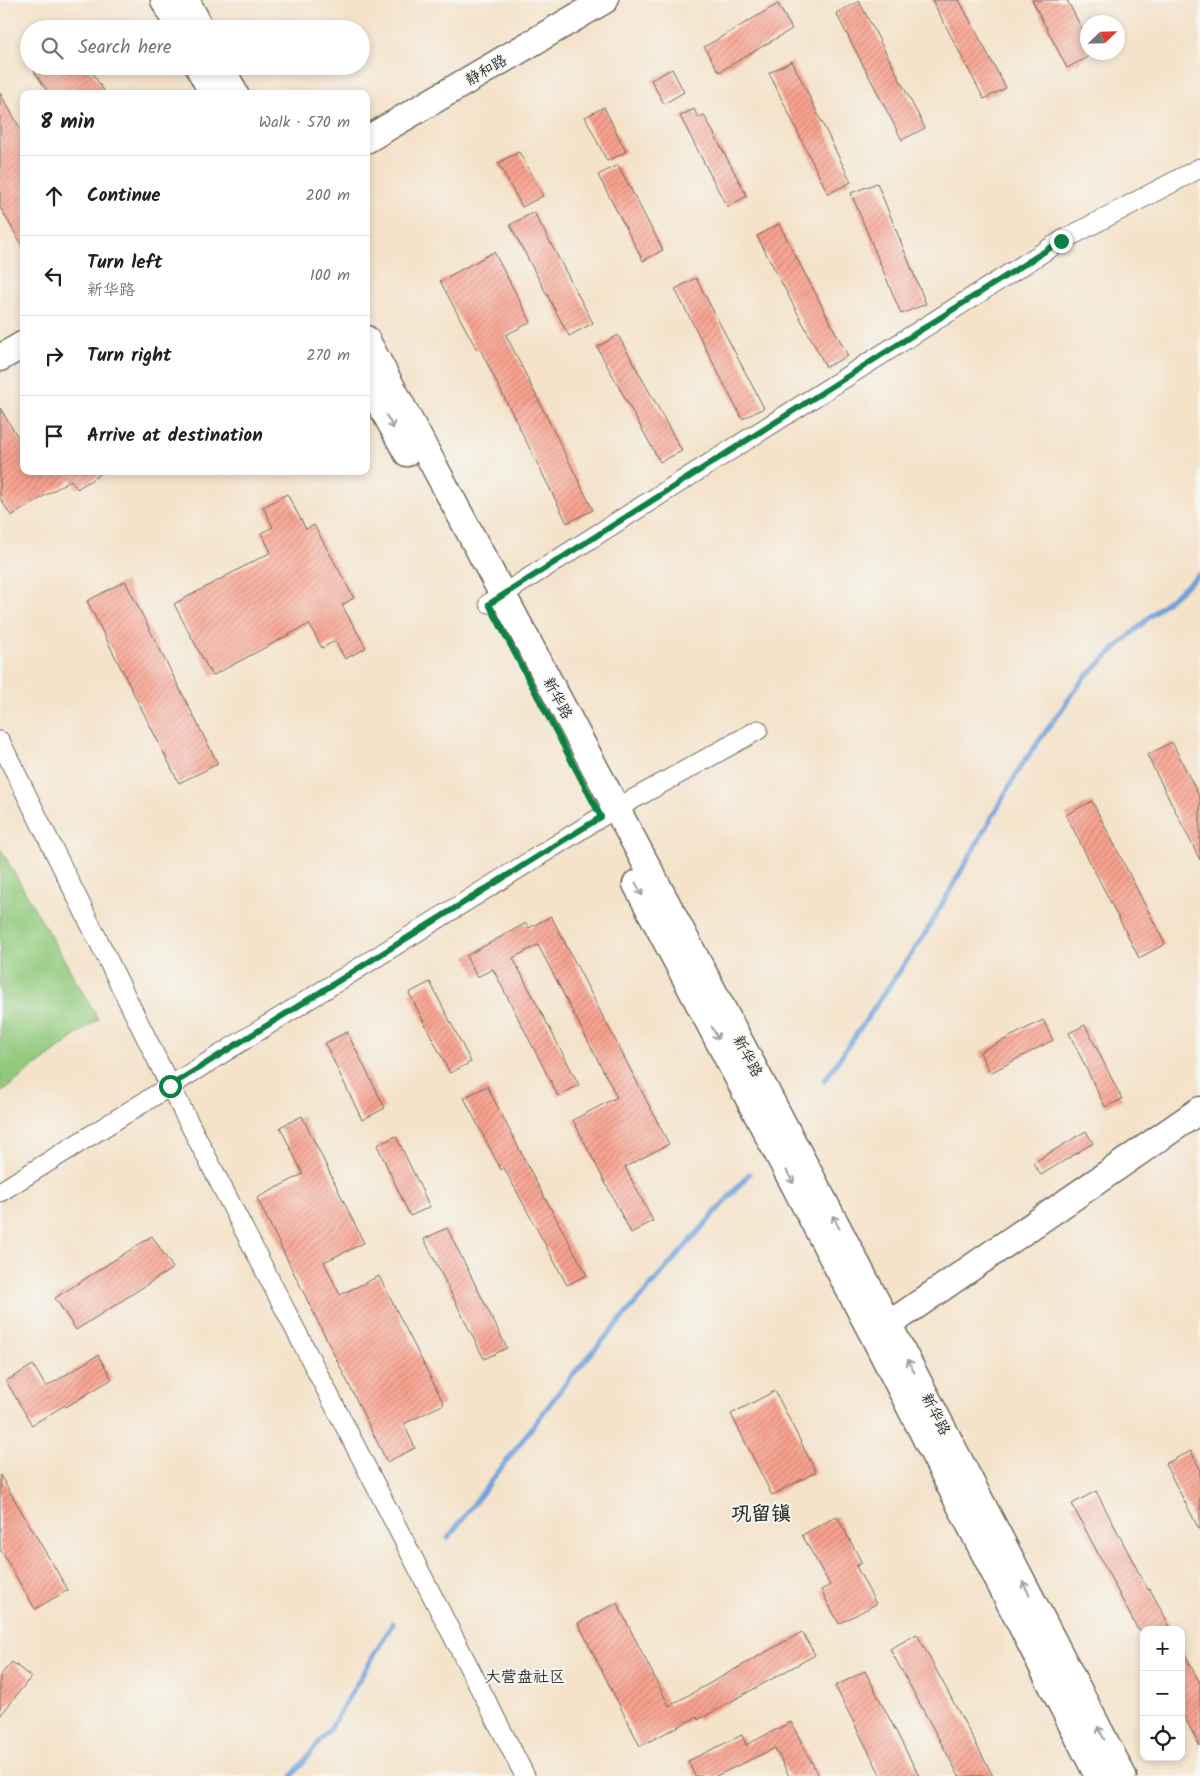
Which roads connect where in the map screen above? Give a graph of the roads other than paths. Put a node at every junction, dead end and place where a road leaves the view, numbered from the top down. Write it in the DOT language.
graph roads {
  1 [pos="164,0"];
  2 [pos="186,0"];
  3 [pos="605,0"];
  4 [pos="174,20"];
  5 [pos="196,20"];
  6 [pos="203,75"];
  7 [pos="226,75"];
  8 [pos="211,90"];
  9 [pos="233,90"];
  10 [pos="370,138"];
  11 [pos="1200,168"];
  12 [pos="20,346"];
  13 [pos="370,347"];
  14 [pos="0,358"];
  15 [pos="370,386"];
  16 [pos="496,599"];
  17 [pos="758,730"];
  18 [pos="0,741"];
  19 [pos="609,813"];
  20 [pos="170,1086"];
  21 [pos="1200,1110"];
  22 [pos="0,1192"];
  23 [pos="881,1330"];
  24 [pos="525,1776"];
  25 [pos="1098,1776"];
  26 [pos="1123,1776"];
  1 -- 4 [label="main road"];
  2 -- 5 [label="main road"];
  3 -- 10 [label="main road, 静和路"];
  6 -- 8 [label="main road"];
  7 -- 9 [label="main road"];
  11 -- 16 [label="street"];
  12 -- 14 [label="main road"];
  13 -- 16 [label="main road, 新华路"];
  15 -- 16 [label="main road, 新华路, one-way"];
  16 -- 19 [label="main road, 新华路"];
  17 -- 19 [label="street"];
  18 -- 20 [label="street"];
  19 -- 20 [label="street"];
  19 -- 23 [label="main road, 新华路"];
  20 -- 22 [label="street"];
  20 -- 24 [label="street"];
  21 -- 23 [label="main road"];
  23 -- 25 [label="main road, 新华路"];
  26 -- 23 [label="main road, 新华路, one-way"];
}
